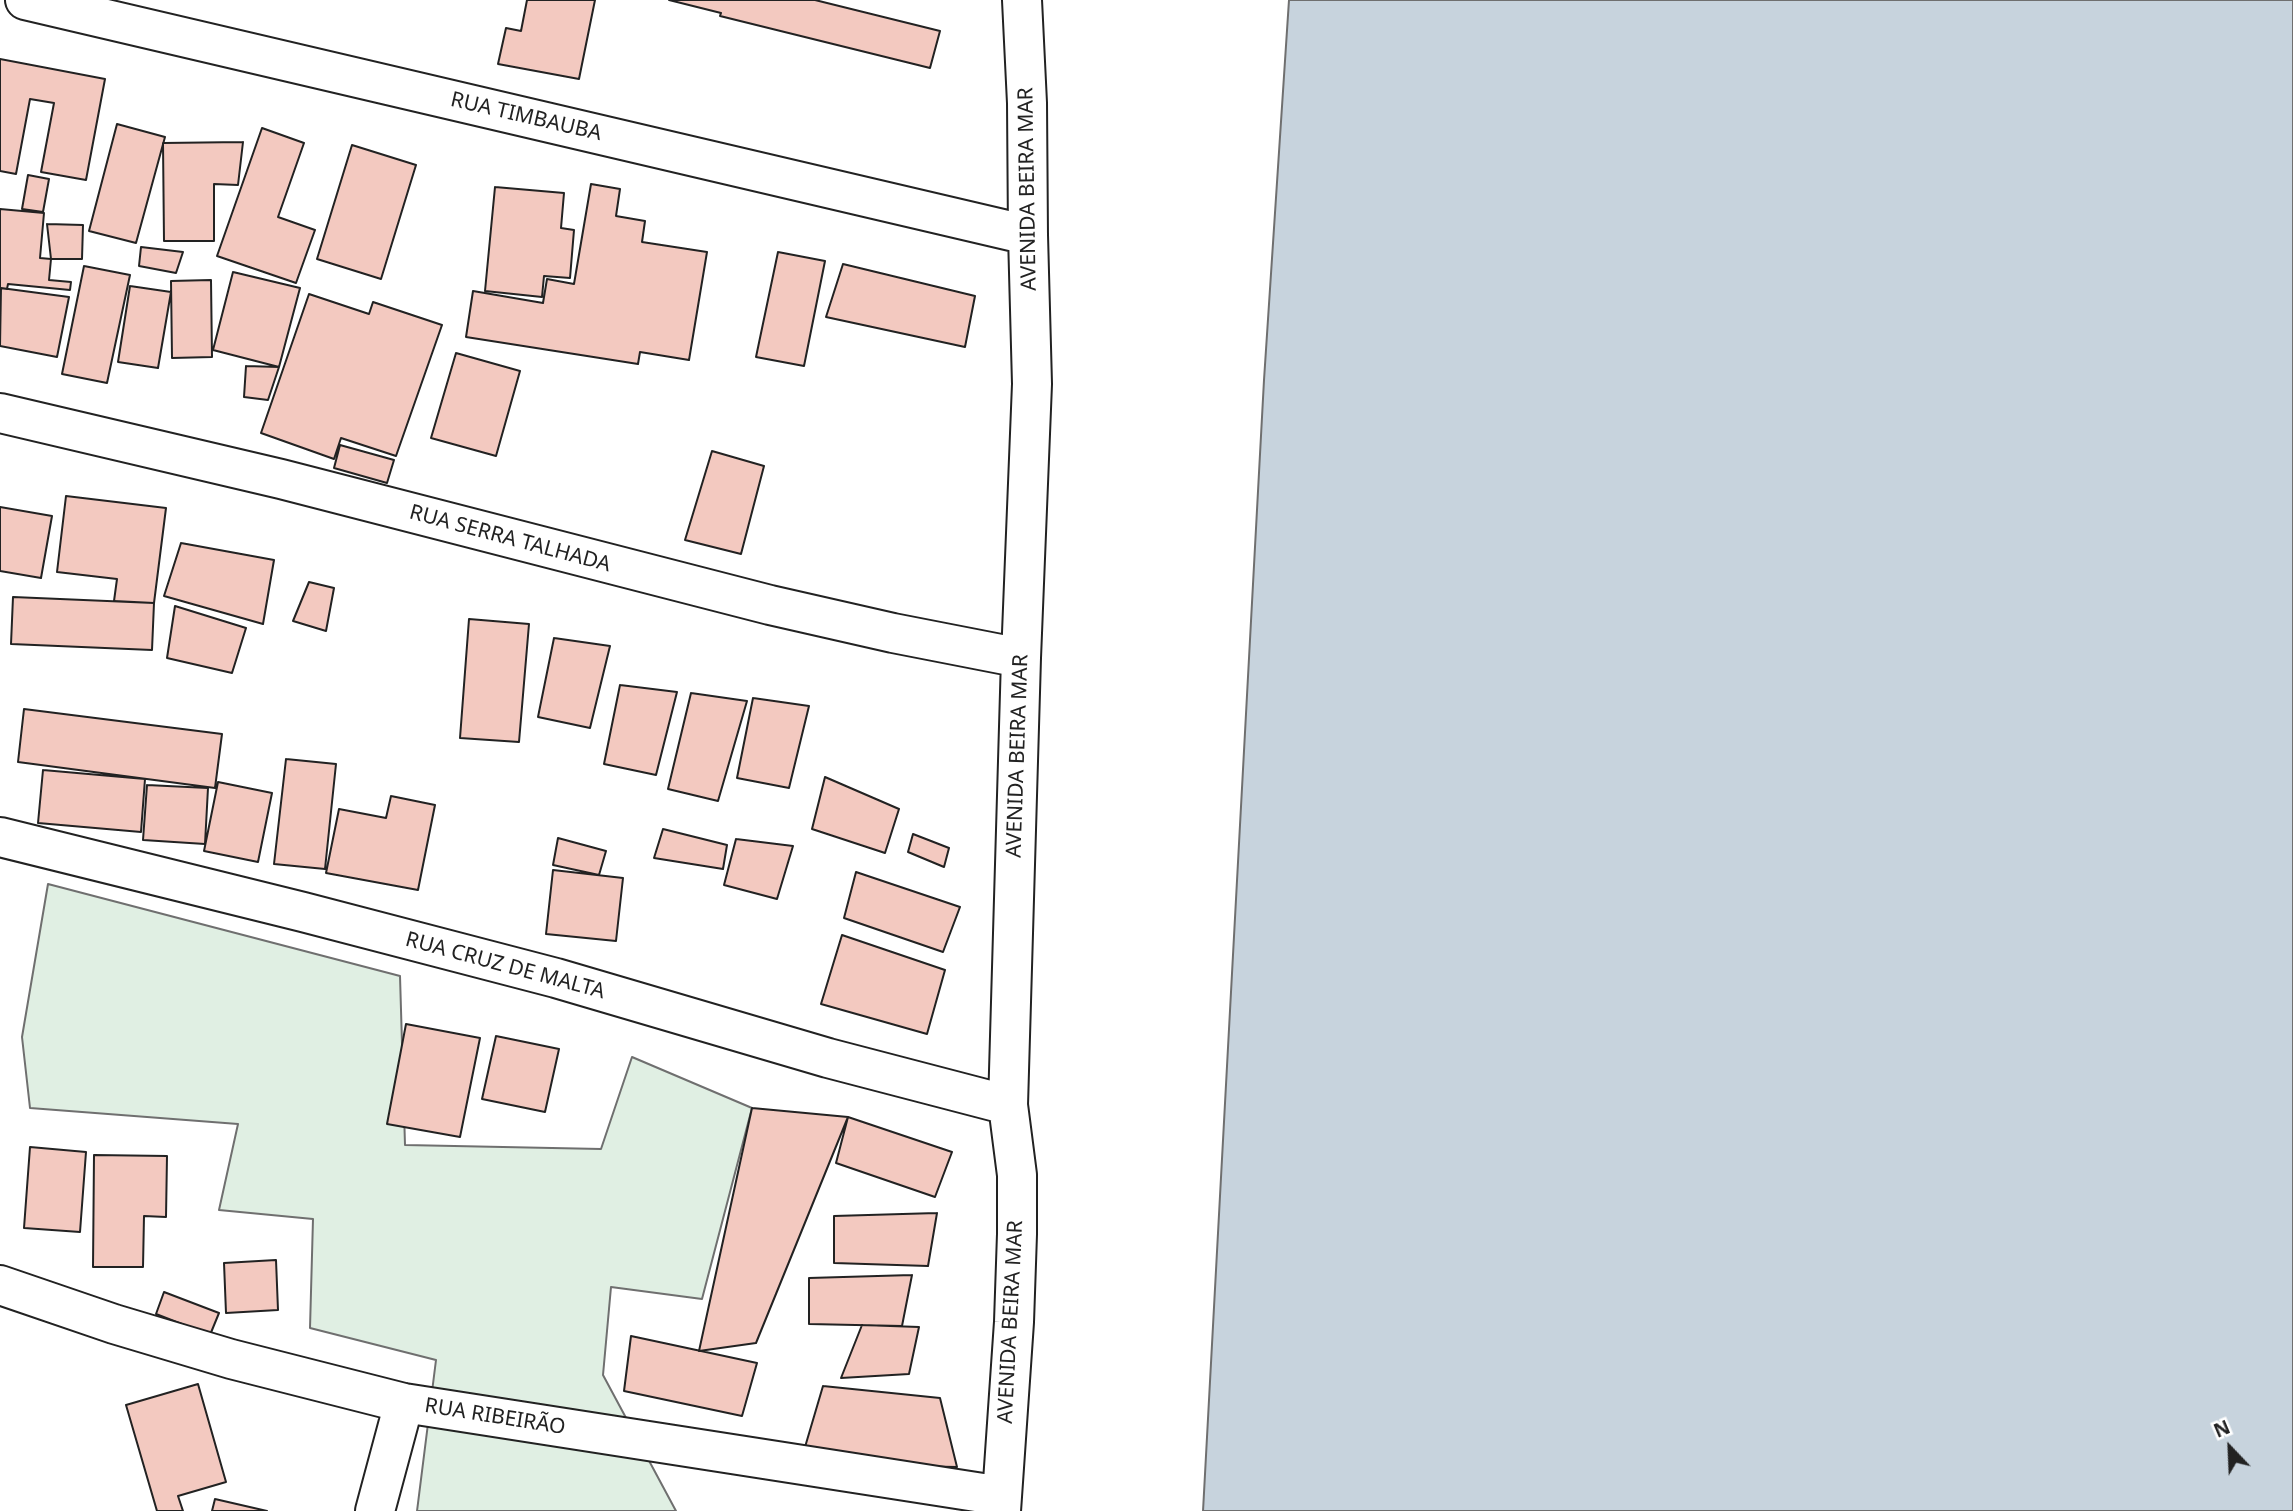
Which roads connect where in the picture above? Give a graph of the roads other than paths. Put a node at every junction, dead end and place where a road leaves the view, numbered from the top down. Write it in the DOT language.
graph roads {
  1 [pos="25,0"];
  2 [pos="1022,0"];
  3 [pos="1028,235"];
  4 [pos="0,413"];
  5 [pos="1021,658"];
  6 [pos="0,837"];
  7 [pos="1008,1105"];
  8 [pos="0,1285"];
  9 [pos="404,1403"];
  10 [pos="1001,1504"];
  11 [pos="375,1511"];
  1 -- 3 [label="street, RUA TIMBAUBA"];
  2 -- 3 [label="street, AVENIDA BEIRA MAR"];
  3 -- 5 [label="street, AVENIDA BEIRA MAR"];
  4 -- 5 [label="street, RUA SERRA TALHADA"];
  5 -- 7 [label="street, AVENIDA BEIRA MAR"];
  6 -- 7 [label="street, RUA CRUZ DE MALTA"];
  7 -- 10 [label="street, AVENIDA BEIRA MAR"];
  8 -- 9 [label="street, RUA RIBEIRÃO"];
  9 -- 10 [label="street, RUA RIBEIRÃO"];
  9 -- 11 [label="street"];
}
